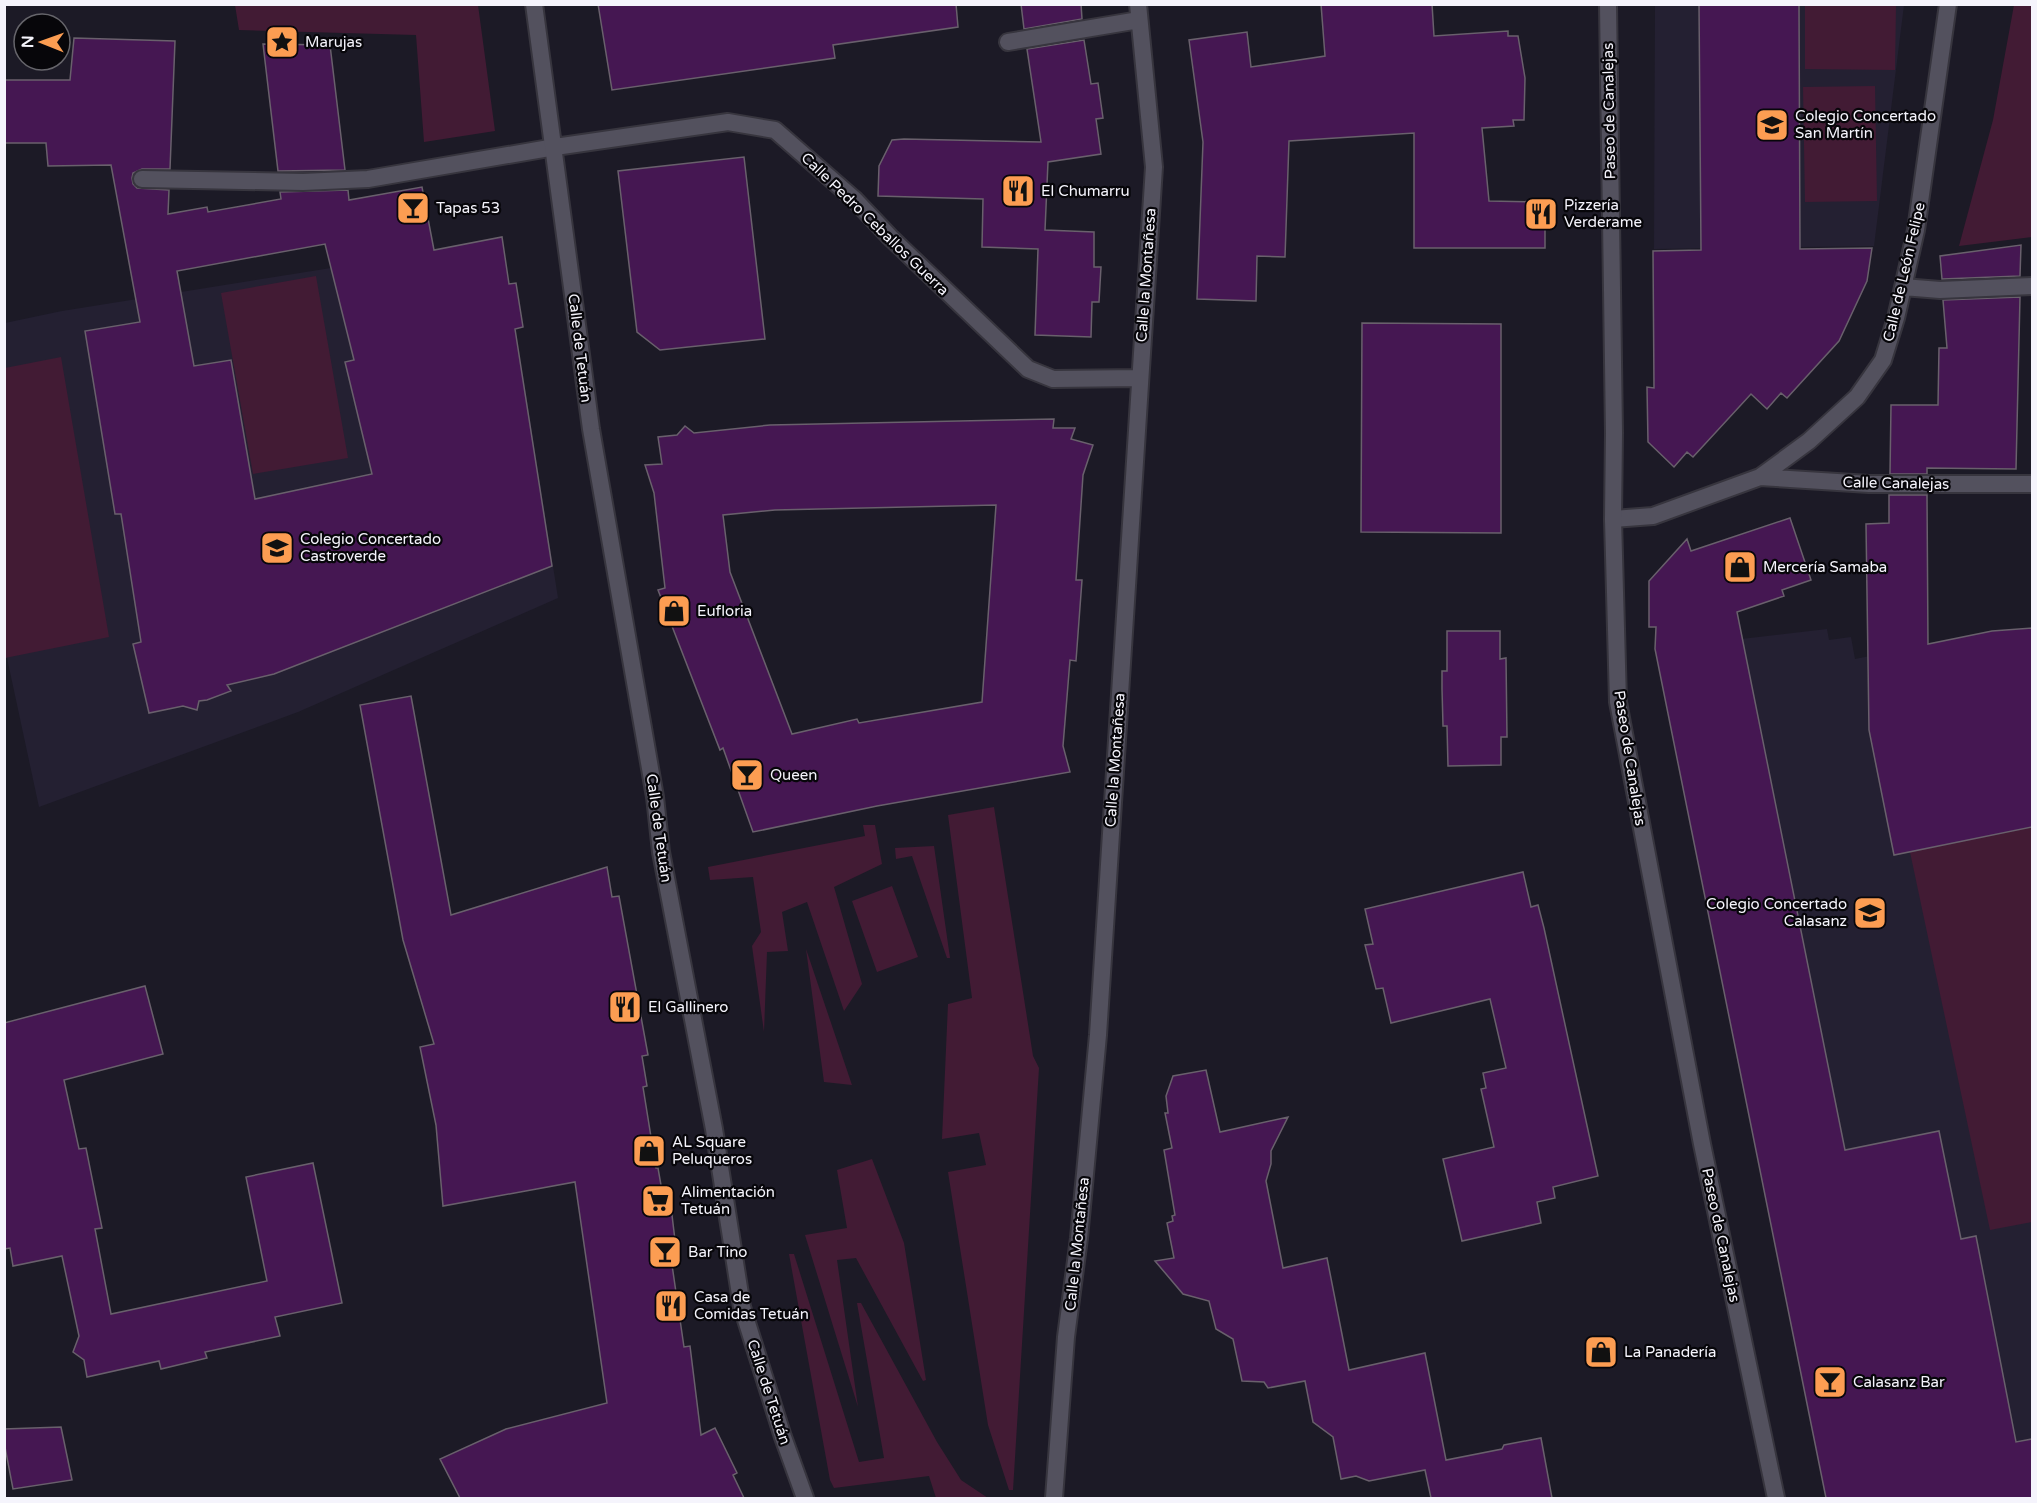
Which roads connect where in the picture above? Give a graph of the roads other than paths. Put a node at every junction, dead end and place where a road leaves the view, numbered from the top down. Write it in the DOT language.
graph roads {
  1 [pos="534,4"];
  2 [pos="1608,4"];
  3 [pos="1948,4"];
  4 [pos="1139,12"];
  5 [pos="1008,42"];
  6 [pos="555,147"];
  7 [pos="142,179"];
  8 [pos="2032,286"];
  9 [pos="1903,287"];
  10 [pos="1139,378"];
  11 [pos="1760,477"];
  12 [pos="2032,484"];
  13 [pos="1613,519"];
  14 [pos="805,1498"];
  15 [pos="1053,1498"];
  16 [pos="1776,1498"];
  1 -- 6 [label="street, Calle de Tetuán"];
  2 -- 13 [label="street, Paseo de Canalejas"];
  3 -- 9 [label="street, Calle de León Felipe"];
  4 -- 5 [label="street, Calle la Montañesa"];
  4 -- 10 [label="street, Calle la Montañesa"];
  6 -- 7 [label="street"];
  6 -- 10 [label="street, Calle Pedro Ceballos Guerra"];
  6 -- 14 [label="street, Calle de Tetuán"];
  8 -- 9 [label="street"];
  9 -- 11 [label="street, Calle de León Felipe"];
  10 -- 15 [label="street, Calle la Montañesa"];
  11 -- 12 [label="street, Calle Canalejas"];
  11 -- 13 [label="street, Calle de León Felipe"];
  13 -- 16 [label="street, Paseo de Canalejas"];
}
